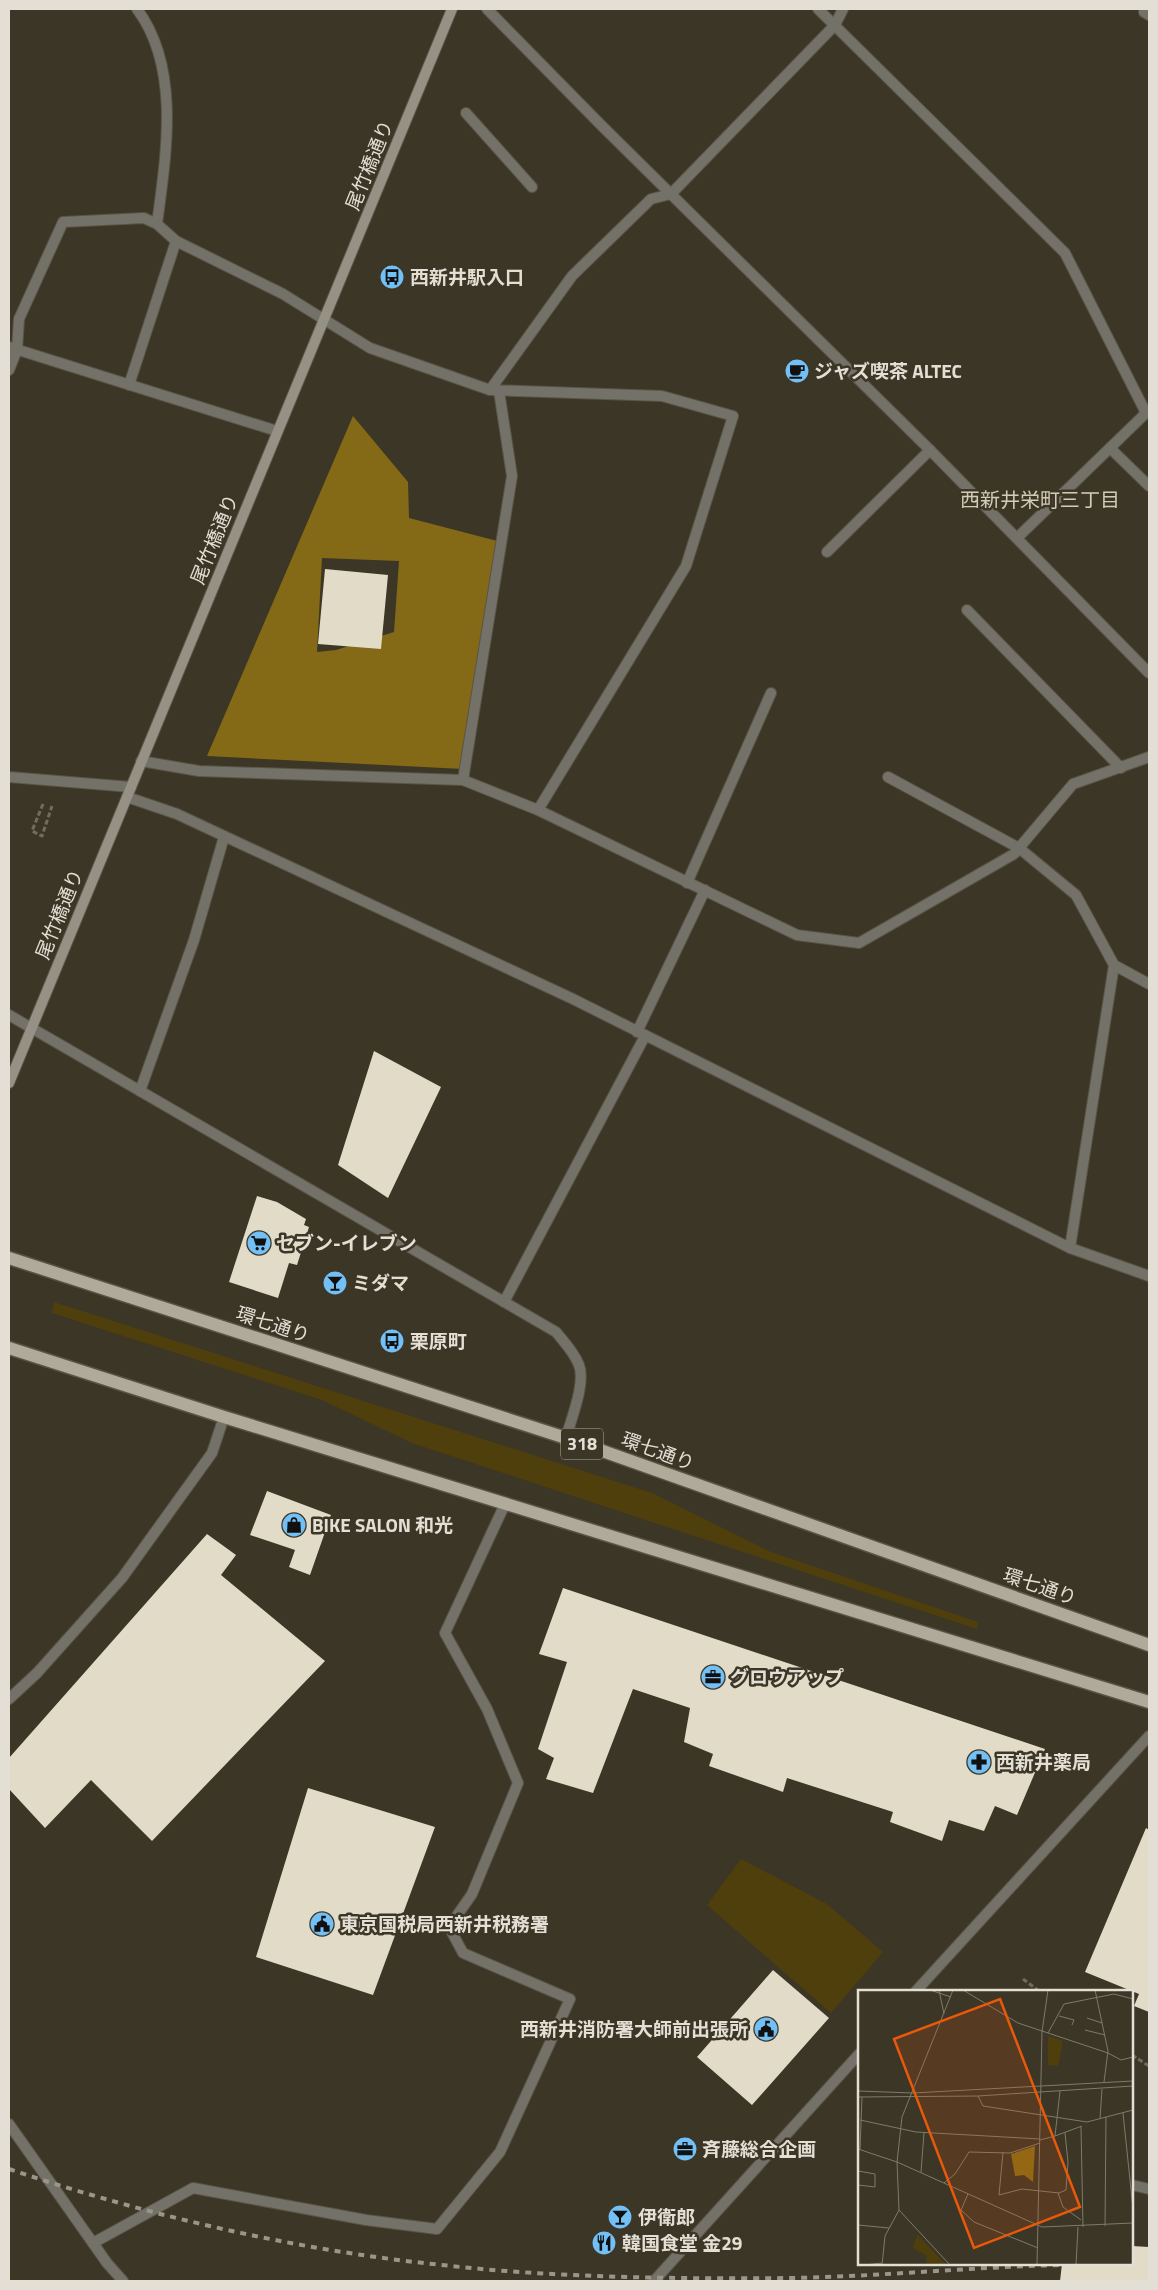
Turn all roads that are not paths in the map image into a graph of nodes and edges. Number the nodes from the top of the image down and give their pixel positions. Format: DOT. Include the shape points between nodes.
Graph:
graph roads {
  1 [pos="137,9"];
  2 [pos="452,9"];
  3 [pos="487,9"];
  4 [pos="818,9"];
  5 [pos="843,9"];
  6 [pos="835,25"];
  7 [pos="466,113"];
  8 [pos="532,187"];
  9 [pos="671,194"];
  10 [pos="157,224"];
  11 [pos="176,241"];
  12 [pos="324,321"];
  13 [pos="13,349"];
  14 [pos="9,370"];
  15 [pos="129,385"];
  16 [pos="494,391"];
  17 [pos="277,431"];
  18 [pos="1110,448"];
  19 [pos="930,450"];
  20 [pos="1149,486"];
  21 [pos="1018,538"];
  22 [pos="827,552"];
  23 [pos="967,610"];
  24 [pos="1149,673"];
  25 [pos="771,693"];
  26 [pos="1149,757"];
  27 [pos="142,761"];
  28 [pos="1121,768"];
  29 [pos="9,777"];
  30 [pos="888,777"];
  31 [pos="463,780"];
  32 [pos="129,792"];
  33 [pos="538,810"];
  34 [pos="224,837"];
  35 [pos="1019,848"];
  36 [pos="688,882"];
  37 [pos="705,890"];
  38 [pos="1114,964"];
  39 [pos="1149,984"];
  40 [pos="9,1015"];
  41 [pos="31,1028"];
  42 [pos="641,1034"];
  43 [pos="9,1083"];
  44 [pos="140,1091"];
  45 [pos="1070,1248"];
  46 [pos="9,1258"];
  47 [pos="1149,1276"];
  48 [pos="504,1302"];
  49 [pos="9,1348"];
  50 [pos="224,1417"];
  51 [pos="566,1438"];
  52 [pos="505,1504"];
  53 [pos="1149,1645"];
  54 [pos="9,1699"];
  55 [pos="1149,1702"];
  56 [pos="1149,1736"];
  57 [pos="917,1990"];
  58 [pos="858,2055"];
  59 [pos="9,2124"];
  60 [pos="1133,2184"];
  61 [pos="1149,2189"];
  62 [pos="93,2243"];
  63 [pos="122,2281"];
  64 [pos="654,2281"];
  1 -- 10 [label="street" via="145,19 164,69 168,146"];
  2 -- 12 [label="main road, 尾竹橋通り"];
  3 -- 9 [label="street"];
  4 -- 6 [label="street"];
  5 -- 6 [label="street"];
  6 -- 9 [label="street"];
  6 -- 18 [label="street" via="1065,253 1146,414"];
  7 -- 8 [label="street"];
  9 -- 16 [label="street" via="651,199 572,276"];
  9 -- 19 [label="street"];
  10 -- 11 [label="street"];
  10 -- 13 [label="street" via="144,218 63,222 19,319"];
  11 -- 12 [label="street" via="283,294"];
  11 -- 15 [label="street"];
  12 -- 16 [label="street" via="370,348"];
  12 -- 17 [label="main road, 尾竹橋通り"];
  13 -- 14 [label="street"];
  13 -- 15 [label="street"];
  15 -- 17 [label="street"];
  16 -- 31 [label="street" via="512,476"];
  16 -- 33 [label="street" via="662,396 733,416 686,566"];
  17 -- 27 [label="main road, 尾竹橋通り"];
  18 -- 20 [label="street"];
  18 -- 21 [label="street"];
  19 -- 21 [label="street"];
  19 -- 22 [label="street"];
  21 -- 24 [label="street"];
  23 -- 28 [label="street"];
  25 -- 36 [label="street"];
  26 -- 28 [label="street"];
  27 -- 31 [label="street" via="199,771"];
  27 -- 32 [label="main road, 尾竹橋通り"];
  28 -- 35 [label="street" via="1074,784"];
  29 -- 32 [label="street"];
  30 -- 35 [label="street"];
  31 -- 33 [label="street"];
  32 -- 34 [label="street"];
  32 -- 41 [label="main road, 尾竹橋通り"];
  33 -- 36 [label="street"];
  34 -- 42 [label="street" via="573,999"];
  34 -- 44 [label="street" via="194,940"];
  35 -- 37 [label="street" via="1014,854 859,943 797,935"];
  35 -- 38 [label="street" via="1076,894"];
  36 -- 37 [label="street"];
  37 -- 42 [label="street"];
  38 -- 39 [label="street"];
  38 -- 45 [label="street"];
  40 -- 41 [label="street"];
  41 -- 43 [label="main road, 尾竹橋通り"];
  41 -- 44 [label="street"];
  42 -- 45 [label="street"];
  42 -- 48 [label="street"];
  44 -- 48 [label="street"];
  45 -- 47 [label="street"];
  46 -- 51 [label="main road, 環七通り / 318"];
  48 -- 51 [label="street" via="556,1332 579,1365 581,1383"];
  49 -- 50 [label="main road"];
  50 -- 52 [label="main road"];
  50 -- 54 [label="street" via="212,1453 122,1578 37,1673"];
  51 -- 53 [label="main road, 環七通り / 318"];
  52 -- 55 [label="main road"];
  52 -- 62 [label="street" via="445,1633 486,1709 518,1783 472,1894 449,1927 463,1953 570,1999 500,2152 437,2229 366,2220 194,2188"];
  56 -- 57 [label="street"];
  58 -- 64 [label="street"];
  59 -- 62 [label="street"];
  60 -- 61 [label="street"];
  62 -- 63 [label="street"];
}
